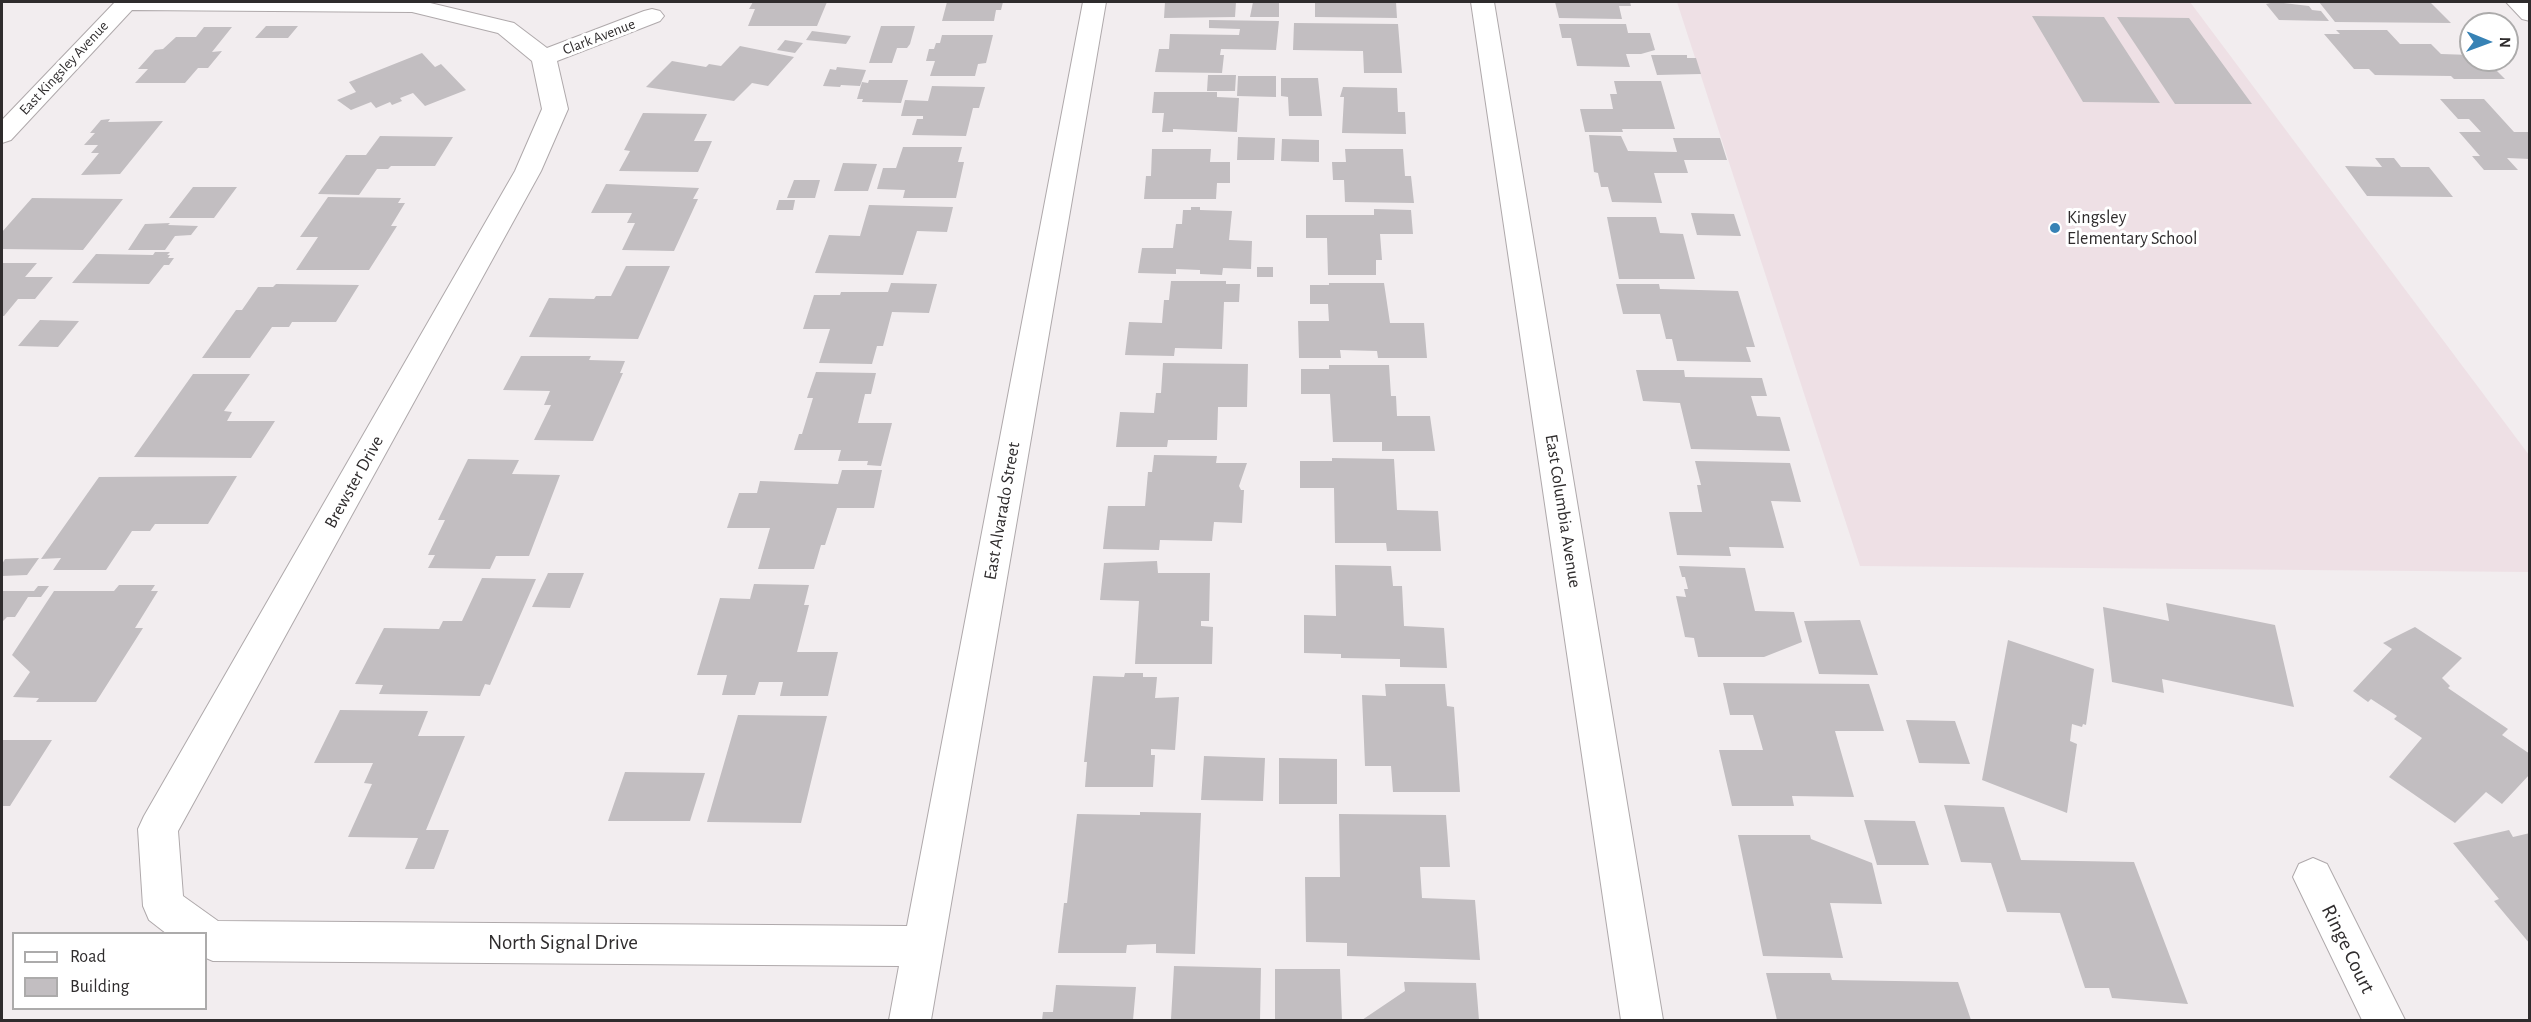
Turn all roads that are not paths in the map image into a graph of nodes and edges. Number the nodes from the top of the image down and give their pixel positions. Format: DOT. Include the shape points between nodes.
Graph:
graph roads {
  1 [pos="127,2"];
  2 [pos="1095,2"];
  3 [pos="1482,2"];
  4 [pos="2517,2"];
  5 [pos="2529,14"];
  6 [pos="652,16"];
  7 [pos="544,58"];
  8 [pos="2,107"];
  9 [pos="27,107"];
  10 [pos="2,135"];
  11 [pos="2313,877"];
  12 [pos="163,906"];
  13 [pos="201,932"];
  14 [pos="207,936"];
  15 [pos="923,946"];
  16 [pos="910,1020"];
  17 [pos="1642,1020"];
  18 [pos="2384,1020"];
  1 -- 7 [label="street, Clark Avenue" via="412,5 506,28"];
  1 -- 9 [label="street, East Kingsley Avenue"];
  2 -- 15 [label="street, East Alvarado Street"];
  3 -- 17 [label="street, East Columbia Avenue"];
  4 -- 5 [label="street"];
  6 -- 7 [label="street, Clark Avenue"];
  7 -- 12 [label="street, Brewster Drive" via="555,110 528,171 158,829"];
  8 -- 9 [label="street"];
  9 -- 10 [label="street, East Kingsley Avenue"];
  11 -- 18 [label="street, Ringe Court"];
  12 -- 13 [label="street, North Signal Drive"];
  14 -- 15 [label="street, North Signal Drive" via="213,941"];
  15 -- 16 [label="street, East Alvarado Street"];
}
